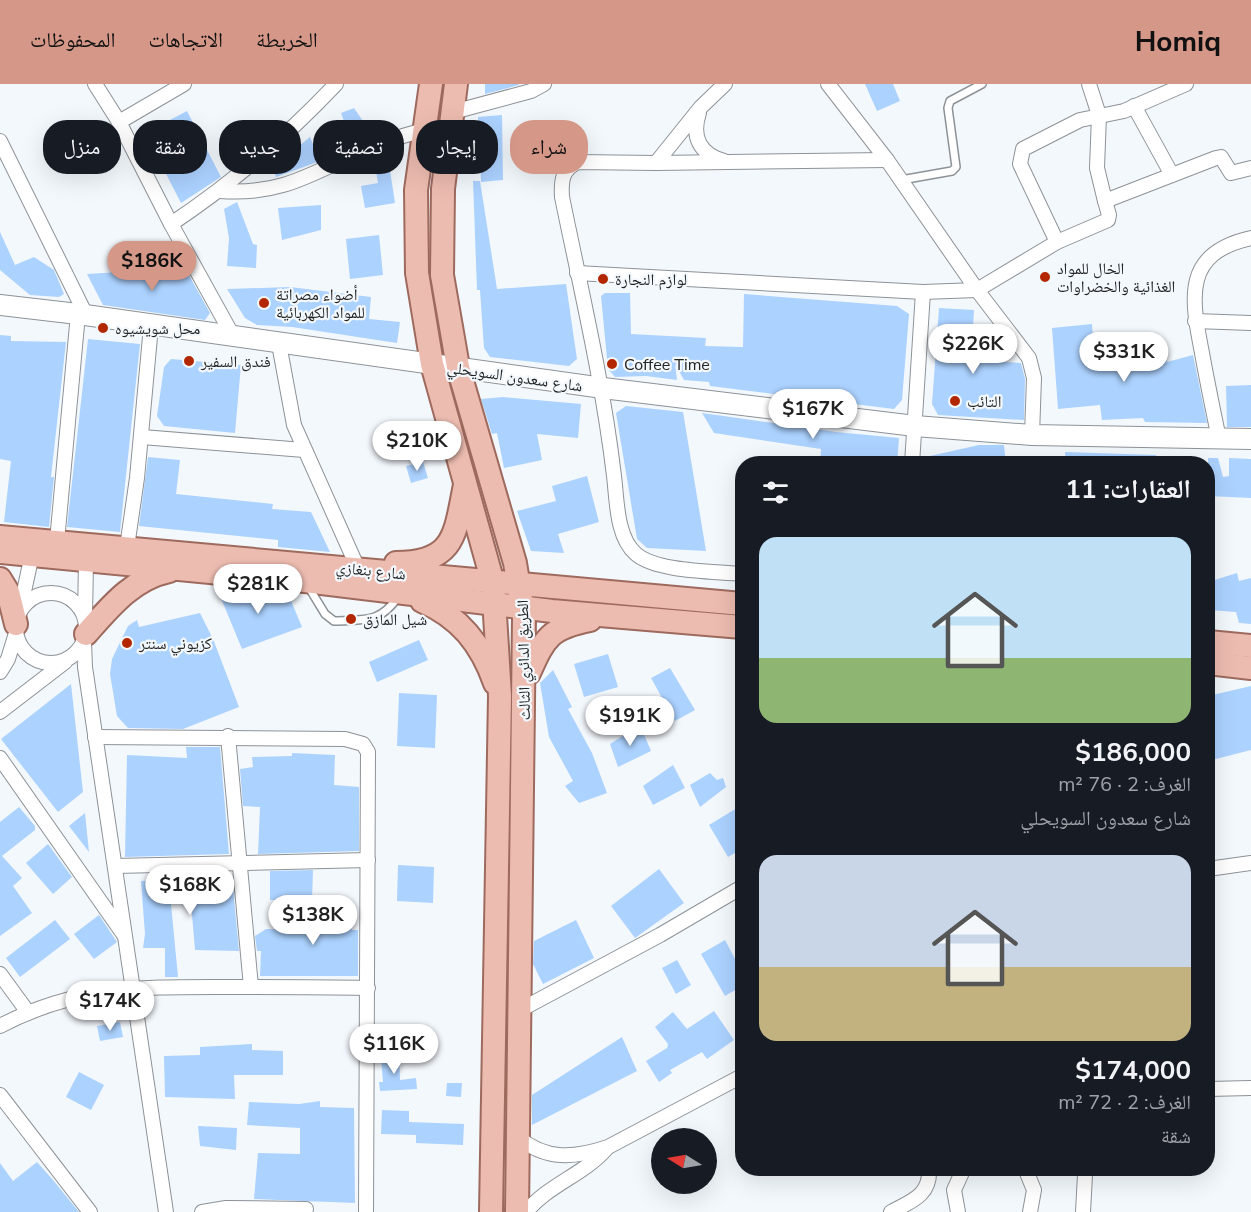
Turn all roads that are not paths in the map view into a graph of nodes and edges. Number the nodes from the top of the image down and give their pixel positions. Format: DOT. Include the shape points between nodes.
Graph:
graph roads {
  1 [pos="95,84"];
  2 [pos="184,84"];
  3 [pos="336,84"];
  4 [pos="431,84"];
  5 [pos="456,84"];
  6 [pos="544,84"];
  7 [pos="725,84"];
  8 [pos="828,84"];
  9 [pos="982,84"];
  10 [pos="1089,84"];
  11 [pos="1186,84"];
  12 [pos="701,106"];
  13 [pos="1134,106"];
  14 [pos="453,112"];
  15 [pos="1099,116"];
  16 [pos="118,120"];
  17 [pos="426,120"];
  18 [pos="121,121"];
  19 [pos="121,126"];
  20 [pos="416,133"];
  21 [pos="0,141"];
  22 [pos="887,160"];
  23 [pos="656,163"];
  24 [pos="732,164"];
  25 [pos="1251,168"];
  26 [pos="418,174"];
  27 [pos="1172,176"];
  28 [pos="901,180"];
  29 [pos="220,191"];
  30 [pos="1105,201"];
  31 [pos="171,224"];
  32 [pos="1251,238"];
  33 [pos="1056,242"];
  34 [pos="577,273"];
  35 [pos="977,290"];
  36 [pos="923,292"];
  37 [pos="0,305"];
  38 [pos="82,315"];
  39 [pos="1196,321"];
  40 [pos="1251,323"];
  41 [pos="152,326"];
  42 [pos="234,338"];
  43 [pos="279,344"];
  44 [pos="432,364"];
  45 [pos="458,367"];
  46 [pos="603,388"];
  47 [pos="915,426"];
  48 [pos="1032,435"];
  49 [pos="142,436"];
  50 [pos="1219,438"];
  51 [pos="1251,439"];
  52 [pos="304,450"];
  53 [pos="913,456"];
  54 [pos="466,484"];
  55 [pos="0,537"];
  56 [pos="57,541"];
  57 [pos="34,547"];
  58 [pos="127,547"];
  59 [pos="0,552"];
  60 [pos="83,554"];
  61 [pos="346,565"];
  62 [pos="181,568"];
  63 [pos="735,573"];
  64 [pos="0,579"];
  65 [pos="305,581"];
  66 [pos="402,593"];
  67 [pos="494,594"];
  68 [pos="522,597"];
  69 [pos="735,604"];
  70 [pos="614,614"];
  71 [pos="17,623"];
  72 [pos="735,626"];
  73 [pos="85,631"];
  74 [pos="1215,643"];
  75 [pos="1251,646"];
  76 [pos="66,660"];
  77 [pos="1215,664"];
  78 [pos="1251,668"];
  79 [pos="0,672"];
  80 [pos="524,685"];
  81 [pos="500,696"];
  82 [pos="0,712"];
  83 [pos="228,736"];
  84 [pos="95,737"];
  85 [pos="0,758"];
  86 [pos="368,860"];
  87 [pos="1251,863"];
  88 [pos="240,864"];
  89 [pos="115,866"];
  90 [pos="1215,868"];
  91 [pos="735,891"];
  92 [pos="127,939"];
  93 [pos="0,974"];
  94 [pos="132,987"];
  95 [pos="250,987"];
  96 [pos="368,988"];
  97 [pos="520,1010"];
  98 [pos="27,1011"];
  99 [pos="0,1026"];
  100 [pos="735,1080"];
  101 [pos="1251,1088"];
  102 [pos="1215,1089"];
  103 [pos="0,1095"];
  104 [pos="518,1137"];
  105 [pos="608,1147"];
  106 [pos="929,1176"];
  107 [pos="960,1176"];
  108 [pos="1029,1176"];
  109 [pos="1085,1176"];
  110 [pos="306,1209"];
  111 [pos="90,1212"];
  112 [pos="166,1212"];
  113 [pos="202,1212"];
  114 [pos="366,1212"];
  115 [pos="491,1212"];
  116 [pos="517,1212"];
  117 [pos="526,1212"];
  118 [pos="891,1212"];
  119 [pos="958,1212"];
  120 [pos="1030,1212"];
  121 [pos="1083,1212"];
  1 -- 16 [label="street"];
  2 -- 18 [label="street"];
  3 -- 29 [label="street" via="306,116"];
  4 -- 17 [label="main road, الطريق الدائري الثالث"];
  5 -- 14 [label="main road, الطريق الدائري الثالث"];
  6 -- 14 [label="street"];
  7 -- 12 [label="street"];
  8 -- 22 [label="street"];
  9 -- 28 [label="lane" via="950,100 956,167"];
  10 -- 15 [label="street"];
  11 -- 13 [label="street"];
  12 -- 23 [label="street"];
  12 -- 24 [label="street" via="694,126 698,144 713,158"];
  13 -- 15 [label="street"];
  13 -- 27 [label="street"];
  14 -- 45 [label="main road, الطريق الدائري الثالث" via="442,189 441,246 442,275"];
  15 -- 30 [label="street" via="1097,168"];
  15 -- 33 [label="street" via="1046,136 1020,154 1023,172"];
  19 -- 31 [label="street"];
  20 -- 29 [label="street" via="371,147 323,171 270,190"];
  21 -- 38 [label="street"];
  22 -- 24 [label="street"];
  22 -- 28 [label="street"];
  23 -- 24 [label="street"];
  23 -- 34 [label="street" via="570,165 564,174 562,197"];
  25 -- 27 [label="street" via="1231,173 1220,157"];
  26 -- 44 [label="main road, الطريق الدائري الثالث" via="416,255"];
  27 -- 30 [label="street"];
  28 -- 35 [label="street"];
  29 -- 31 [label="street"];
  30 -- 33 [label="street" via="1108,220"];
  31 -- 42 [label="street"];
  32 -- 39 [label="street" via="1221,248 1200,268 1192,297"];
  33 -- 35 [label="street"];
  34 -- 36 [label="street"];
  34 -- 46 [label="street"];
  35 -- 36 [label="street"];
  35 -- 48 [label="street" via="1032,365"];
  36 -- 47 [label="street"];
  37 -- 38 [label="main road, شارع سعدون السويحلي"];
  38 -- 41 [label="main road, شارع سعدون السويحلي"];
  38 -- 56 [label="street"];
  39 -- 40 [label="street"];
  39 -- 50 [label="street"];
  41 -- 42 [label="main road, شارع سعدون السويحلي"];
  41 -- 49 [label="street"];
  42 -- 43 [label="main road, شارع سعدون السويحلي"];
  43 -- 44 [label="main road, شارع سعدون السويحلي"];
  43 -- 52 [label="street" via="286,394"];
  44 -- 45 [label="main road, شارع سعدون السويحلي"];
  44 -- 54 [label="main road, الطريق الدائري الثالث"];
  45 -- 46 [label="main road, شارع سعدون السويحلي"];
  45 -- 68 [label="main road, الطريق الدائري الثالث"];
  46 -- 47 [label="main road, شارع سعدون السويحلي"];
  46 -- 63 [label="street" via="618,514 634,552 656,564"];
  47 -- 48 [label="main road, شارع سعدون السويحلي"];
  47 -- 53 [label="street"];
  48 -- 50 [label="main road, شارع سعدون السويحلي"];
  49 -- 52 [label="street"];
  49 -- 58 [label="street"];
  50 -- 51 [label="main road, شارع سعدون السويحلي"];
  52 -- 61 [label="street"];
  54 -- 61 [label="main road" via="454,537 443,550 425,560 406,563"];
  54 -- 67 [label="main road, الطريق الدائري الثالث"];
  55 -- 57 [label="main road, شارع بنغازي"];
  56 -- 57 [label="main road, شارع بنغازي"];
  56 -- 60 [label="main road, شارع بنغازي"];
  57 -- 59 [label="main road, شارع بنغازي"];
  57 -- 60 [label="main road, شارع بنغازي"];
  57 -- 71 [label="street"];
  58 -- 60 [label="main road, شارع بنغازي"];
  58 -- 61 [label="main road, شارع بنغازي"];
  60 -- 62 [label="main road, شارع بنغازي"];
  60 -- 73 [label="street"];
  61 -- 67 [label="main road, شارع بنغازي"];
  62 -- 65 [label="main road, شارع بنغازي"];
  62 -- 73 [label="main road" via="147,577"];
  64 -- 71 [label="main road"];
  65 -- 66 [label="main road, شارع بنغازي"];
  65 -- 66 [label="lane" via="325,614 334,621 377,618"];
  66 -- 67 [label="main road, شارع بنغازي"];
  66 -- 81 [label="main road" via="433,606 463,626 484,656"];
  67 -- 68 [label="main road, شارع بنغازي"];
  67 -- 81 [label="main road, الطريق الدائري الثالث"];
  68 -- 69 [label="main road, شارع بنغازي"];
  68 -- 70 [label="main road, شارع بنغازي"];
  68 -- 80 [label="main road, الطريق الدائري الثالث"];
  70 -- 72 [label="main road, شارع بنغازي"];
  70 -- 80 [label="main road" via="558,629 539,648"];
  71 -- 73 [label="street" via="32,598 50,592 68,597 82,609"];
  71 -- 76 [label="street" via="19,644 34,660"];
  71 -- 79 [label="street" via="8,659"];
  73 -- 76 [label="street" via="79,651"];
  73 -- 84 [label="street"];
  74 -- 75 [label="main road"];
  76 -- 82 [label="street"];
  77 -- 78 [label="main road"];
  80 -- 97 [label="main road, الطريق الدائري الثالث"];
  81 -- 115 [label="main road, الطريق الدائري الثالث"];
  83 -- 84 [label="street"];
  83 -- 86 [label="street" via="345,739 363,744 370,762"];
  83 -- 88 [label="street"];
  84 -- 89 [label="street"];
  85 -- 92 [label="street"];
  86 -- 88 [label="street"];
  86 -- 96 [label="street"];
  87 -- 90 [label="street"];
  88 -- 89 [label="street"];
  88 -- 95 [label="street"];
  89 -- 92 [label="street"];
  91 -- 97 [label="street"];
  92 -- 94 [label="street"];
  93 -- 98 [label="street"];
  94 -- 95 [label="street"];
  94 -- 98 [label="street" via="78,996"];
  94 -- 112 [label="street"];
  95 -- 96 [label="street"];
  96 -- 114 [label="street"];
  97 -- 104 [label="main road, الطريق الدائري الثالث"];
  98 -- 99 [label="street"];
  100 -- 105 [label="street"];
  101 -- 102 [label="street"];
  103 -- 111 [label="street"];
  104 -- 105 [label="street" via="540,1152 556,1156 588,1154"];
  104 -- 116 [label="main road, الطريق الدائري الثالث"];
  105 -- 117 [label="street" via="583,1170 546,1192"];
  106 -- 118 [label="street" via="923,1194"];
  107 -- 119 [label="street" via="954,1190"];
  108 -- 120 [label="street" via="1034,1190"];
  109 -- 121 [label="street"];
  110 -- 113 [label="street" via="226,1208"];
}
